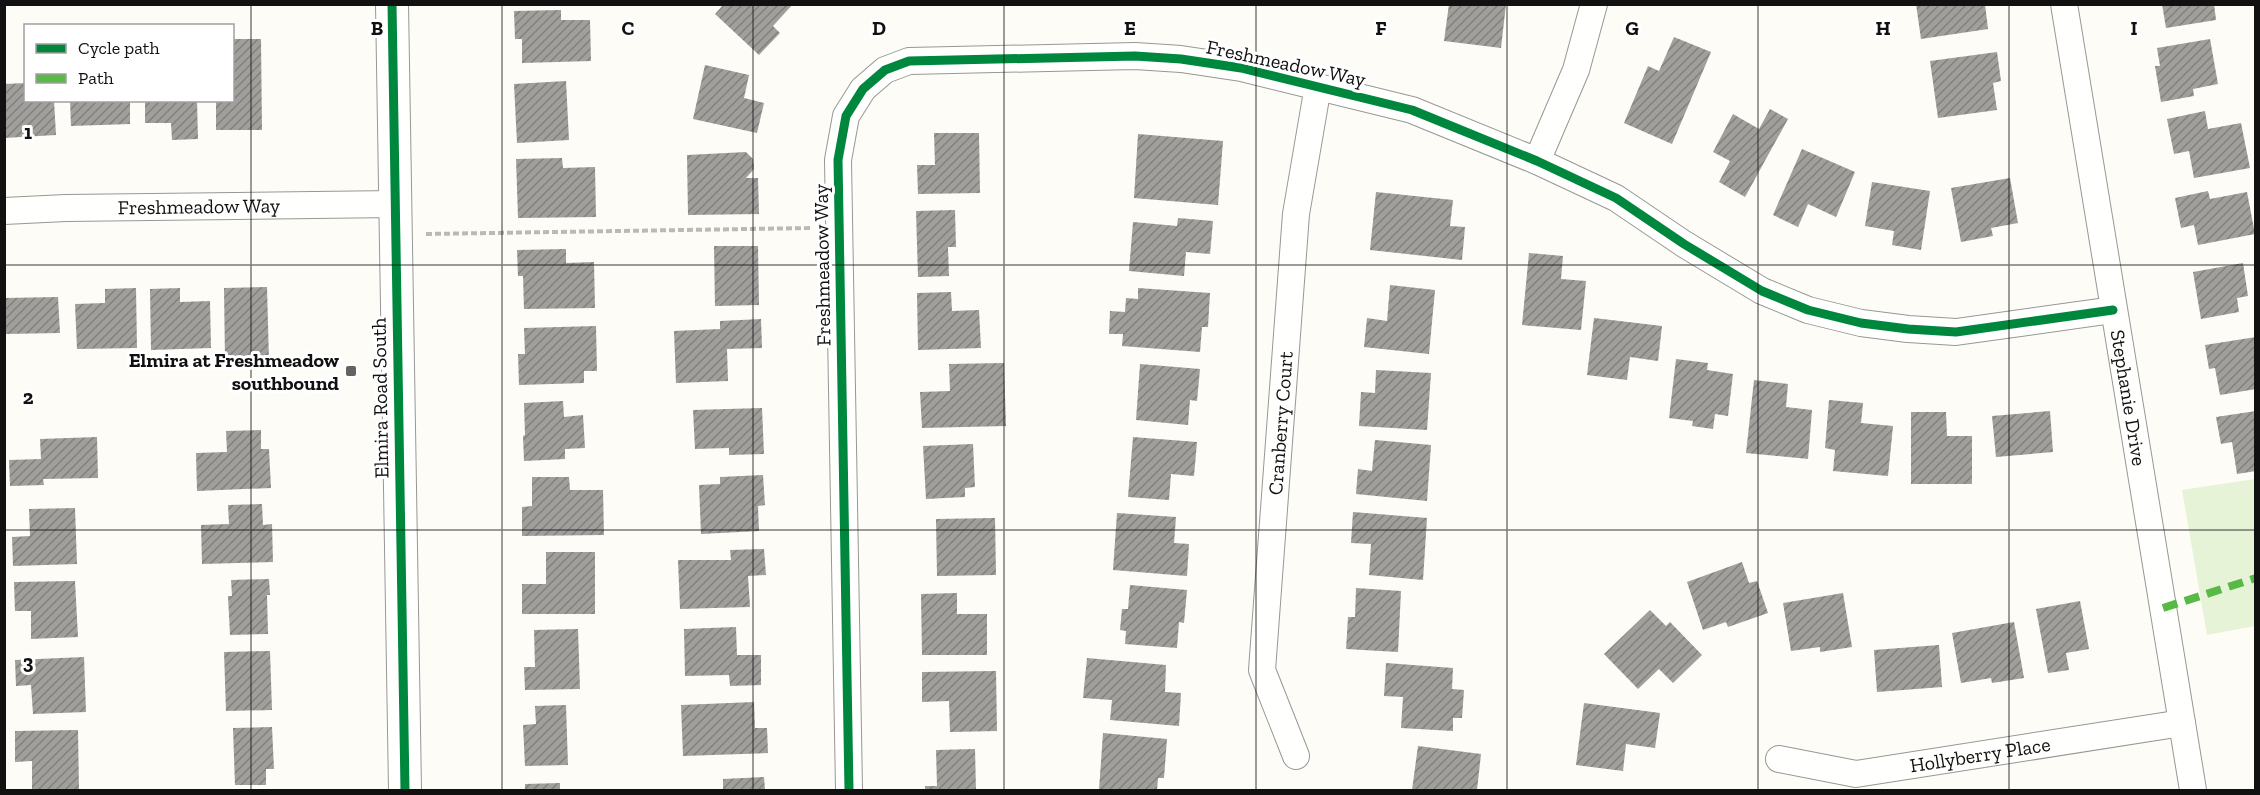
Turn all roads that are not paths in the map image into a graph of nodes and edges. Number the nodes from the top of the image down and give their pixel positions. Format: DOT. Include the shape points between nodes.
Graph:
graph roads {
  1 [pos="392,4"];
  2 [pos="1594,4"];
  3 [pos="2064,4"];
  4 [pos="1318,86"];
  5 [pos="1537,161"];
  6 [pos="4,211"];
  7 [pos="395,219"];
  8 [pos="2113,310"];
  9 [pos="2182,723"];
  10 [pos="1296,756"];
  11 [pos="1779,759"];
  12 [pos="405,790"];
  13 [pos="849,790"];
  14 [pos="2193,790"];
  1 -- 7 [label="street, Elmira Road South"];
  2 -- 5 [label="street" via="1576,70"];
  3 -- 8 [label="street, Stephanie Drive"];
  4 -- 5 [label="street, Freshmeadow Way" via="1412,110"];
  4 -- 10 [label="street, Cranberry Court" via="1296,214 1262,670"];
  4 -- 13 [label="street, Freshmeadow Way" via="1241,68 1135,56 909,61 885,70 863,89 846,116 838,160"];
  5 -- 8 [label="street, Freshmeadow Way" via="1616,198 1762,291 1808,310 1861,323 1956,332"];
  6 -- 7 [label="street, Freshmeadow Way" via="66,208"];
  7 -- 12 [label="street, Elmira Road South"];
  8 -- 9 [label="street, Stephanie Drive"];
  9 -- 11 [label="street, Hollyberry Place" via="1856,774"];
  9 -- 14 [label="street, Stephanie Drive"];
}
